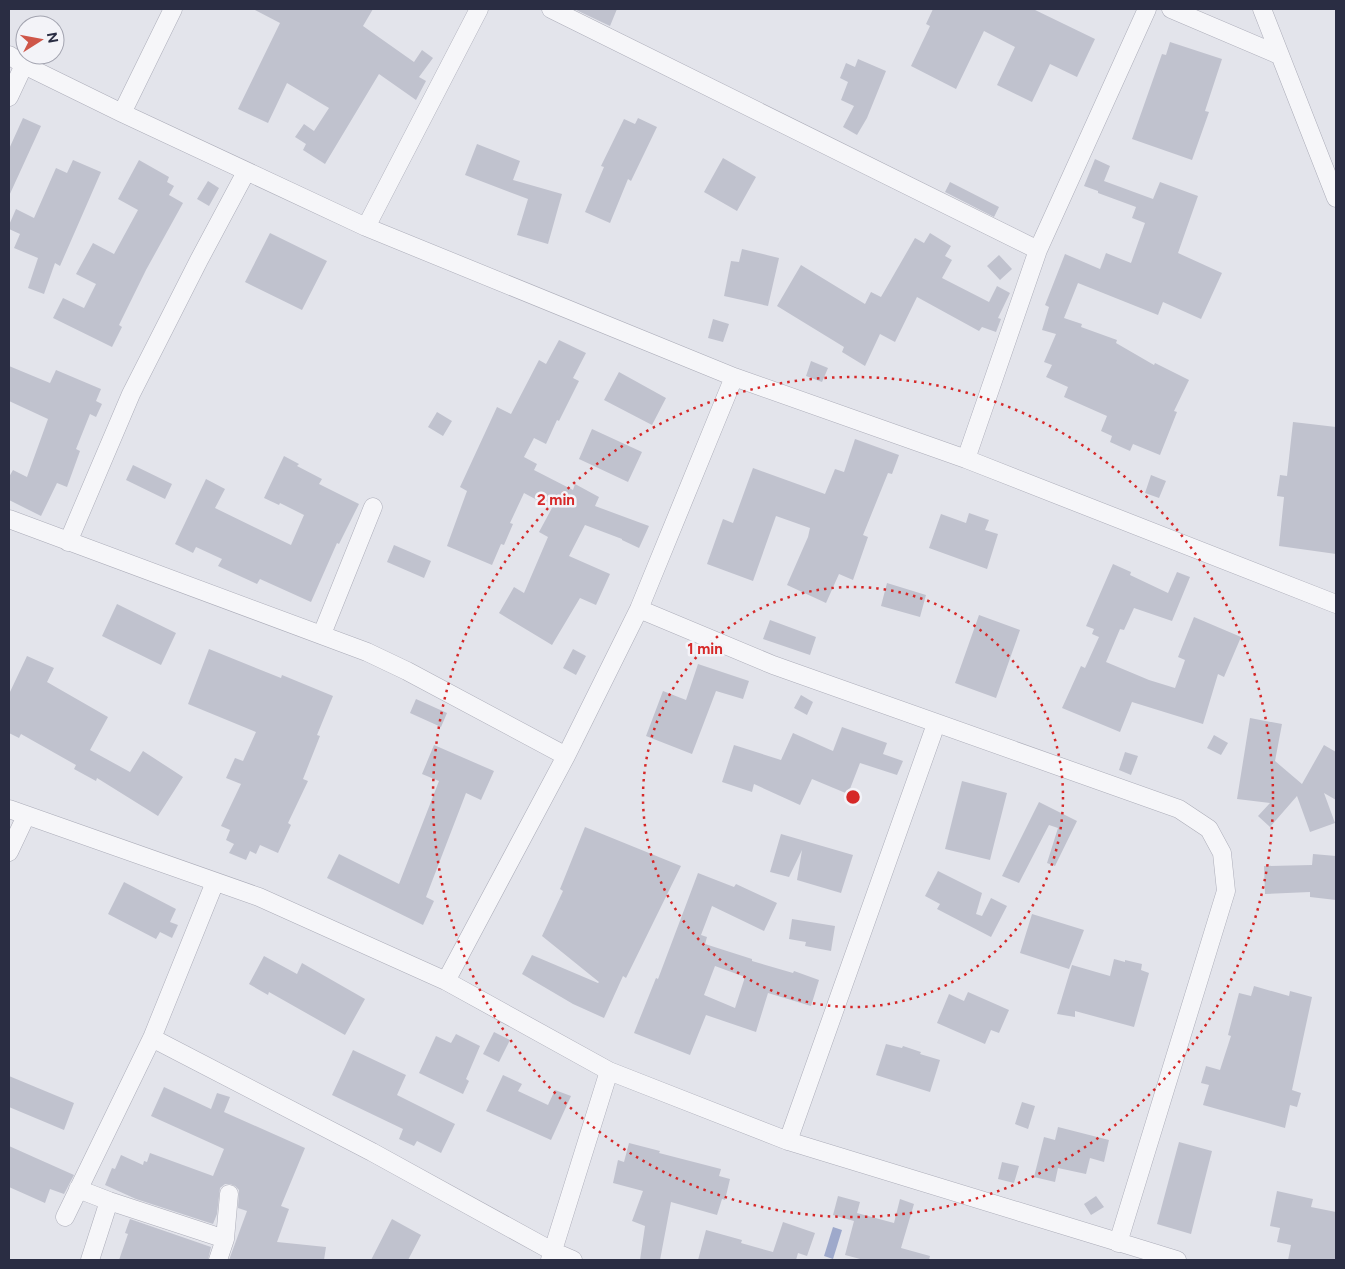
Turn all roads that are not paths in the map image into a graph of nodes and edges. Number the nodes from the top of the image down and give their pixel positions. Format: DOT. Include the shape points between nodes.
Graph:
graph roads {
  1 [pos="173,9"];
  2 [pos="479,9"];
  3 [pos="550,9"];
  4 [pos="1148,9"];
  5 [pos="1171,9"];
  6 [pos="1262,9"];
  7 [pos="1279,55"];
  8 [pos="24,65"];
  9 [pos="26,65"];
  10 [pos="9,97"];
  11 [pos="122,113"];
  12 [pos="246,172"];
  13 [pos="1336,198"];
  14 [pos="366,227"];
  15 [pos="1038,250"];
  16 [pos="734,377"];
  17 [pos="966,459"];
  18 [pos="373,507"];
  19 [pos="9,519"];
  20 [pos="68,542"];
  21 [pos="1336,604"];
  22 [pos="639,609"];
  23 [pos="322,634"];
  24 [pos="936,724"];
  25 [pos="566,756"];
  26 [pos="9,809"];
  27 [pos="26,816"];
  28 [pos="9,852"];
  29 [pos="215,882"];
  30 [pos="446,982"];
  31 [pos="152,1038"];
  32 [pos="609,1071"];
  33 [pos="788,1141"];
  34 [pos="78,1189"];
  35 [pos="229,1194"];
  36 [pos="109,1202"];
  37 [pos="65,1217"];
  38 [pos="226,1239"];
  39 [pos="1118,1243"];
  40 [pos="551,1256"];
  41 [pos="90,1260"];
  42 [pos="218,1260"];
  43 [pos="573,1260"];
  44 [pos="1177,1260"];
  1 -- 11 [label="street"];
  2 -- 14 [label="street"];
  3 -- 15 [label="street"];
  4 -- 15 [label="street"];
  5 -- 7 [label="street"];
  6 -- 7 [label="street"];
  7 -- 13 [label="street"];
  8 -- 10 [label="street"];
  9 -- 11 [label="street"];
  11 -- 12 [label="street"];
  12 -- 14 [label="street"];
  12 -- 20 [label="street" via="131,394"];
  14 -- 16 [label="street"];
  15 -- 17 [label="street"];
  16 -- 17 [label="street"];
  16 -- 22 [label="street"];
  17 -- 21 [label="street"];
  18 -- 23 [label="street"];
  19 -- 20 [label="street"];
  20 -- 23 [label="street"];
  22 -- 24 [label="street" via="773,665"];
  22 -- 25 [label="street"];
  23 -- 25 [label="street" via="407,671"];
  24 -- 33 [label="street"];
  24 -- 39 [label="street" via="1179,809 1209,829 1222,853 1226,891"];
  25 -- 30 [label="street"];
  26 -- 27 [label="street"];
  27 -- 28 [label="street"];
  27 -- 29 [label="street"];
  29 -- 30 [label="street" via="259,897"];
  29 -- 31 [label="street"];
  30 -- 32 [label="street"];
  31 -- 34 [label="street"];
  31 -- 40 [label="street" via="372,1152"];
  32 -- 33 [label="street"];
  32 -- 40 [label="street"];
  33 -- 39 [label="street"];
  34 -- 36 [label="street"];
  34 -- 37 [label="street"];
  35 -- 38 [label="street"];
  36 -- 38 [label="street"];
  36 -- 41 [label="street"];
  38 -- 42 [label="street"];
  39 -- 44 [label="street"];
  40 -- 43 [label="street"];
}
